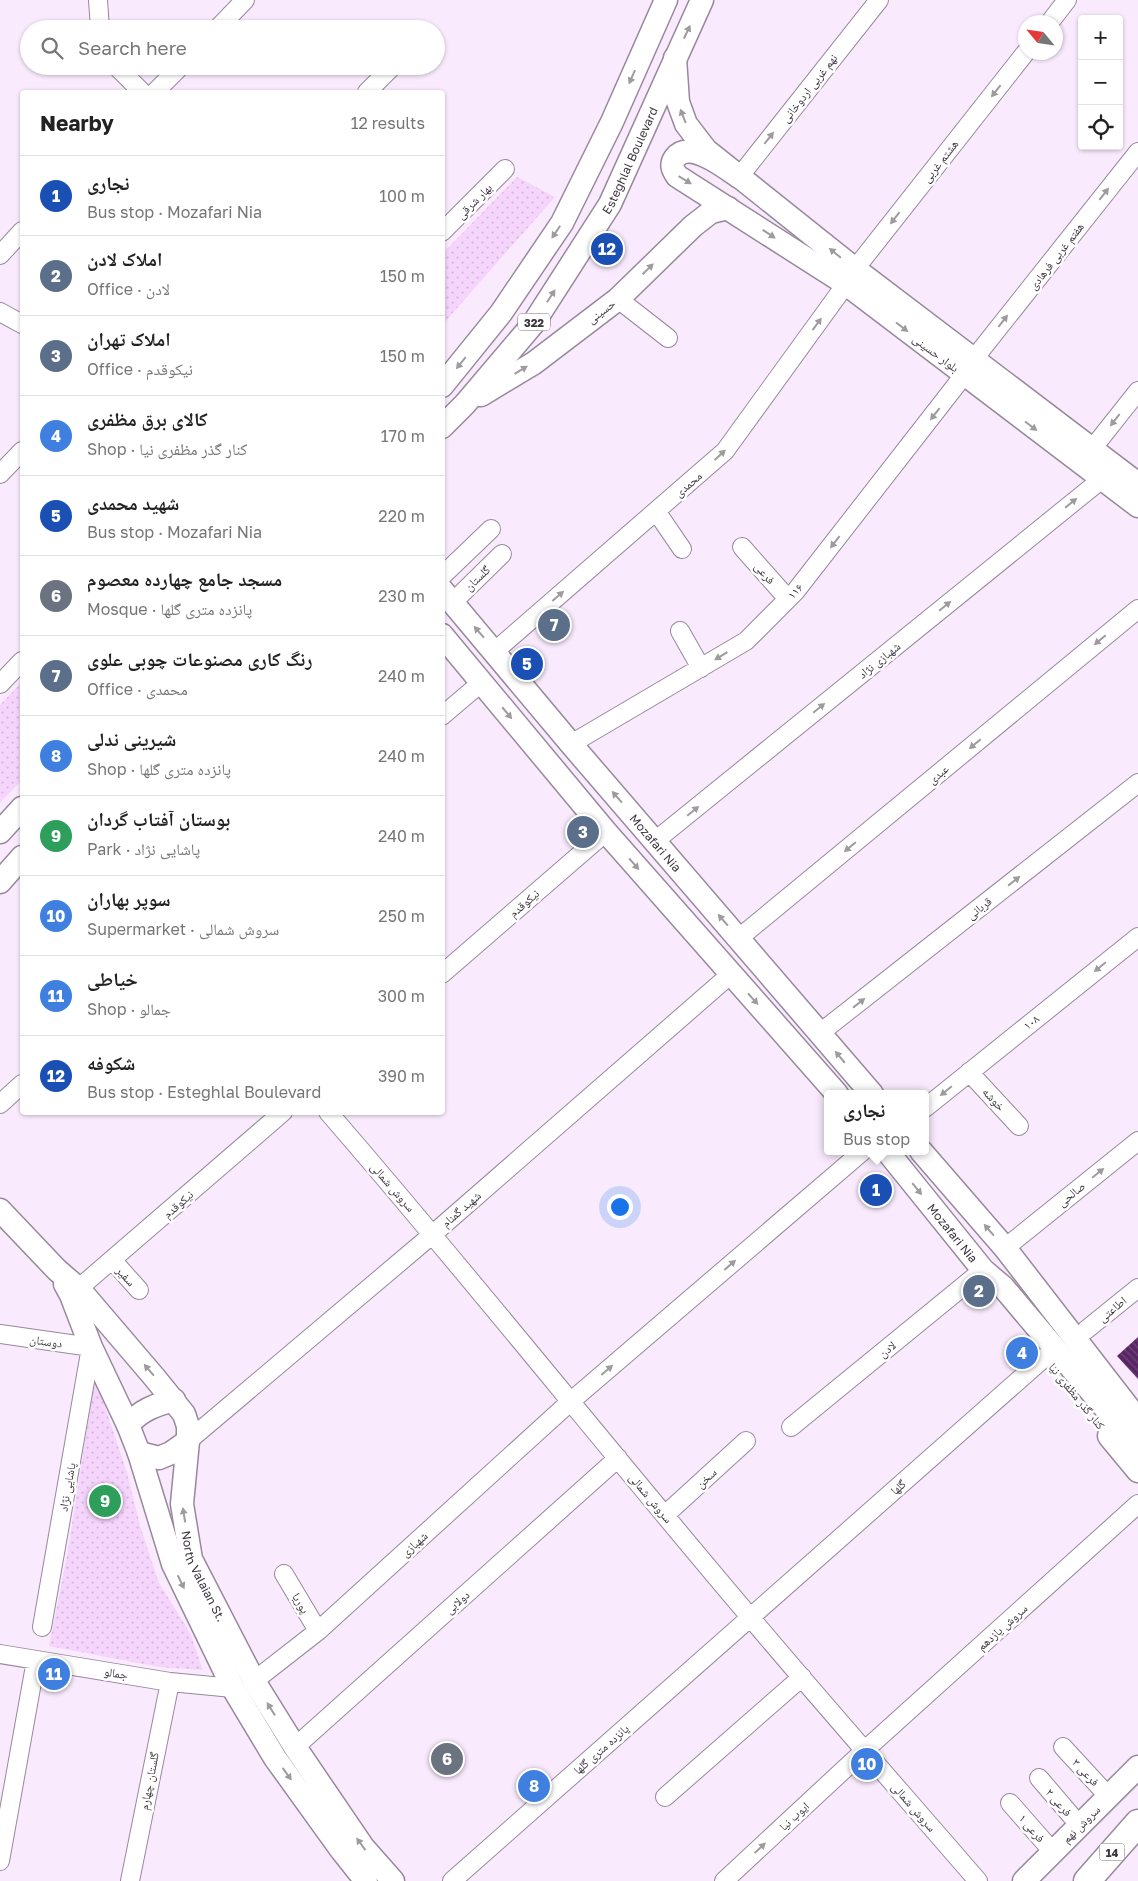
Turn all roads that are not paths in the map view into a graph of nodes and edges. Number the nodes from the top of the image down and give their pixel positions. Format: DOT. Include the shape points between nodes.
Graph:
graph roads {
  1 [pos="98,0"];
  2 [pos="245,0"];
  3 [pos="666,0"];
  4 [pos="702,0"];
  5 [pos="879,0"];
  6 [pos="1068,0"];
  7 [pos="1056,15"];
  8 [pos="99,20"];
  9 [pos="226,20"];
  10 [pos="675,58"];
  11 [pos="1020,60"];
  12 [pos="125,75"];
  13 [pos="172,75"];
  14 [pos="383,75"];
  15 [pos="140,90"];
  16 [pos="157,90"];
  17 [pos="369,90"];
  18 [pos="1138,152"];
  19 [pos="505,169"];
  20 [pos="739,177"];
  21 [pos="580,189"];
  22 [pos="610,204"];
  23 [pos="728,208"];
  24 [pos="445,229"];
  25 [pos="20,233"];
  26 [pos="0,255"];
  27 [pos="850,277"];
  28 [pos="618,299"];
  29 [pos="0,312"];
  30 [pos="20,323"];
  31 [pos="668,338"];
  32 [pos="969,367"];
  33 [pos="445,382"];
  34 [pos="1138,391"];
  35 [pos="465,404"];
  36 [pos="445,424"];
  37 [pos="1092,449"];
  38 [pos="20,453"];
  39 [pos="0,474"];
  40 [pos="1102,478"];
  41 [pos="1138,484"];
  42 [pos="1138,506"];
  43 [pos="656,511"];
  44 [pos="491,529"];
  45 [pos="742,547"];
  46 [pos="682,549"];
  47 [pos="502,554"];
  48 [pos="445,573"];
  49 [pos="448,596"];
  50 [pos="788,599"];
  51 [pos="1138,609"];
  52 [pos="680,631"];
  53 [pos="445,639"];
  54 [pos="495,651"];
  55 [pos="20,662"];
  56 [pos="701,668"];
  57 [pos="3,675"];
  58 [pos="482,682"];
  59 [pos="445,713"];
  60 [pos="571,744"];
  61 [pos="1138,783"];
  62 [pos="20,810"];
  63 [pos="0,832"];
  64 [pos="606,832"];
  65 [pos="656,841"];
  66 [pos="20,860"];
  67 [pos="0,882"];
  68 [pos="1138,937"];
  69 [pos="739,938"];
  70 [pos="445,971"];
  71 [pos="731,974"];
  72 [pos="820,1033"];
  73 [pos="969,1072"];
  74 [pos="20,1086"];
  75 [pos="833,1090"];
  76 [pos="869,1090"];
  77 [pos="0,1104"];
  78 [pos="929,1105"];
  79 [pos="281,1115"];
  80 [pos="331,1115"];
  81 [pos="1019,1126"];
  82 [pos="1138,1141"];
  83 [pos="858,1155"];
  84 [pos="890,1155"];
  85 [pos="924,1155"];
  86 [pos="0,1210"];
  87 [pos="433,1234"];
  88 [pos="1005,1248"];
  89 [pos="112,1261"];
  90 [pos="983,1270"];
  91 [pos="1138,1288"];
  92 [pos="139,1290"];
  93 [pos="75,1292"];
  94 [pos="1086,1330"];
  95 [pos="0,1334"];
  96 [pos="92,1347"];
  97 [pos="1045,1357"];
  98 [pos="1138,1394"];
  99 [pos="174,1400"];
  100 [pos="570,1402"];
  101 [pos="1138,1420"];
  102 [pos="128,1425"];
  103 [pos="792,1427"];
  104 [pos="188,1440"];
  105 [pos="746,1441"];
  106 [pos="1138,1447"];
  107 [pos="139,1453"];
  108 [pos="618,1458"];
  109 [pos="1138,1471"];
  110 [pos="1138,1504"];
  111 [pos="665,1515"];
  112 [pos="284,1574"];
  113 [pos="750,1618"];
  114 [pos="42,1626"];
  115 [pos="318,1631"];
  116 [pos="0,1654"];
  117 [pos="36,1660"];
  118 [pos="802,1677"];
  119 [pos="254,1681"];
  120 [pos="170,1682"];
  121 [pos="233,1688"];
  122 [pos="295,1746"];
  123 [pos="1063,1747"];
  124 [pos="865,1750"];
  125 [pos="1138,1767"];
  126 [pos="1038,1778"];
  127 [pos="665,1797"];
  128 [pos="1109,1797"];
  129 [pos="1010,1803"];
  130 [pos="1138,1823"];
  131 [pos="1080,1826"];
  132 [pos="1053,1852"];
  133 [pos="0,1861"];
  134 [pos="130,1881"];
  135 [pos="366,1881"];
  136 [pos="393,1881"];
  137 [pos="452,1881"];
  138 [pos="724,1881"];
  139 [pos="978,1881"];
  140 [pos="1024,1881"];
  141 [pos="1087,1881"];
  1 -- 8 [label="street"];
  2 -- 9 [label="street"];
  3 -- 21 [label="main road, 322, one-way"];
  10 -- 4 [label="main road, Esteghlal Boulevard / 322, one-way"];
  20 -- 5 [label="street, نهم غربی اردوخانی, one-way"];
  6 -- 7 [label="street"];
  20 -- 10 [label="main road, one-way" via="706,150 686,124 678,102"];
  10 -- 22 [label="main road, Esteghlal Boulevard / 322"];
  11 -- 27 [label="street, هشتم غربی, one-way"];
  12 -- 15 [label="street"];
  13 -- 16 [label="street"];
  14 -- 17 [label="street"];
  32 -- 18 [label="street, هفتم غربی فرهادی, one-way"];
  19 -- 24 [label="street, بهار شرقی"];
  20 -- 23 [label="main road, بلوار حسینی, one-way" via="696,152 679,154 674,159 673,171 678,176"];
  27 -- 20 [label="main road, بلوار حسینی, one-way"];
  21 -- 22 [label="main road"];
  21 -- 33 [label="main road, 322, one-way" via="562,223 501,313"];
  35 -- 22 [label="main road, Esteghlal Boulevard / 322, one-way" via="533,324"];
  23 -- 27 [label="main road, بلوار حسینی, one-way"];
  28 -- 23 [label="main road, حسینی, one-way" via="693,226 711,212"];
  25 -- 26 [label="street"];
  27 -- 32 [label="main road, بلوار حسینی"];
  43 -- 27 [label="street, محمدی, one-way" via="725,451"];
  28 -- 31 [label="street"];
  35 -- 28 [label="main road, حسینی, one-way" via="534,363"];
  29 -- 30 [label="street"];
  32 -- 37 [label="main road, بلوار حسینی"];
  32 -- 40 [label="main road, بلوار حسینی, one-way"];
  32 -- 50 [label="street, ۱۱۶, one-way"];
  34 -- 37 [label="street, one-way"];
  35 -- 36 [label="main road, Esteghlal Boulevard / 322"];
  37 -- 41 [label="main road, بلوار حسینی"];
  38 -- 39 [label="street"];
  40 -- 42 [label="main road, بلوار حسینی"];
  65 -- 40 [label="street, شهبازی نژاد, one-way"];
  43 -- 46 [label="street"];
  54 -- 43 [label="street, محمدی, one-way"];
  44 -- 48 [label="street"];
  45 -- 50 [label="street, فرعی"];
  47 -- 49 [label="street, گلستان"];
  54 -- 49 [label="main road, Mozafari Nia, one-way"];
  50 -- 56 [label="street, ۱۱۶, one-way" via="746,641"];
  51 -- 69 [label="street, عبدی, one-way"];
  52 -- 56 [label="street"];
  53 -- 58 [label="main road"];
  54 -- 60 [label="main road, Mozafari Nia"];
  55 -- 57 [label="street"];
  56 -- 60 [label="street, ۱۱۶"];
  58 -- 59 [label="street"];
  58 -- 64 [label="main road, one-way"];
  65 -- 60 [label="main road, Mozafari Nia, one-way"];
  72 -- 61 [label="street, قربانی, one-way"];
  62 -- 63 [label="main road"];
  64 -- 70 [label="street, نیکوقدم"];
  64 -- 71 [label="main road, one-way"];
  69 -- 65 [label="main road, Mozafari Nia, one-way"];
  66 -- 67 [label="main road"];
  68 -- 73 [label="street, ۱۰۸, one-way"];
  69 -- 72 [label="main road, Mozafari Nia"];
  71 -- 75 [label="main road, one-way"];
  71 -- 87 [label="street, شهید گمنام"];
  76 -- 72 [label="main road, Mozafari Nia, one-way"];
  73 -- 78 [label="street, ۱۰۸, one-way"];
  73 -- 81 [label="street, خوشه"];
  74 -- 77 [label="street"];
  79 -- 89 [label="street, نیکوقدم"];
  80 -- 87 [label="street, سروش شمالی"];
  88 -- 82 [label="street, صالحی, one-way"];
  100 -- 83 [label="street, one-way"];
  84 -- 90 [label="main road, Mozafari Nia, one-way"];
  88 -- 85 [label="main road, one-way"];
  86 -- 93 [label="main road, North Valaian St."];
  87 -- 100 [label="street, سروش شمالی"];
  87 -- 104 [label="street, شهید گمنام"];
  88 -- 94 [label="main road"];
  88 -- 101 [label="main road"];
  89 -- 92 [label="street, سفیر"];
  89 -- 93 [label="street, نیکوقدم"];
  90 -- 97 [label="main road, کنار گذر مظفری نیا"];
  90 -- 103 [label="street, لادن"];
  90 -- 106 [label="main road, Mozafari Nia" via="1002,1287"];
  91 -- 94 [label="street, اطاعتی"];
  93 -- 96 [label="main road, North Valaian St."];
  99 -- 93 [label="main road, North Valaian St., one-way"];
  94 -- 98 [label="main road"];
  95 -- 96 [label="street, دوستان"];
  96 -- 102 [label="main road, North Valaian St."];
  96 -- 114 [label="street, پاشایی نژاد"];
  97 -- 109 [label="main road, کنار گذر مظفری نیا"];
  97 -- 113 [label="street, گلها"];
  99 -- 102 [label="main road" via="138,1414"];
  99 -- 104 [label="main road, North Valaian St." via="184,1414"];
  100 -- 108 [label="street, سروش شمالی"];
  100 -- 115 [label="street, شهبازی"];
  102 -- 107 [label="main road, North Valaian St."];
  104 -- 107 [label="main road" via="159,1458"];
  119 -- 104 [label="main road, North Valaian St., one-way" via="191,1559 182,1504"];
  105 -- 111 [label="street, سخن"];
  107 -- 121 [label="main road, North Valaian St., one-way" via="172,1564"];
  108 -- 111 [label="street, سروش شمالی"];
  108 -- 122 [label="street, دولابی"];
  110 -- 124 [label="street, سروش یازدهم"];
  111 -- 113 [label="street, سروش شمالی"];
  112 -- 115 [label="street, پوریا"];
  113 -- 118 [label="street, سروش شمالی"];
  113 -- 137 [label="street, پانزده متری گلها"];
  115 -- 119 [label="street, شهبازی"];
  116 -- 117 [label="street, جمالو"];
  117 -- 120 [label="street, جمالو"];
  117 -- 133 [label="street"];
  118 -- 124 [label="street, سروش شمالی"];
  118 -- 127 [label="street"];
  119 -- 121 [label="main road"];
  122 -- 119 [label="main road, North Valaian St., one-way"];
  120 -- 121 [label="street, جمالو"];
  120 -- 134 [label="street, گلستان چهارم"];
  121 -- 135 [label="main road, North Valaian St., one-way" via="275,1758"];
  136 -- 122 [label="main road, North Valaian St., one-way" via="363,1847"];
  123 -- 128 [label="street, فرعی ۳"];
  138 -- 124 [label="street, ایوب نیا, one-way"];
  124 -- 139 [label="street, سروش شمالی"];
  125 -- 128 [label="main road, سروش نهم"];
  126 -- 131 [label="street, فرعی ۲"];
  128 -- 131 [label="main road, سروش نهم"];
  129 -- 132 [label="street, فرعی ۱"];
  130 -- 141 [label="highway, 14"];
  131 -- 132 [label="main road, سروش نهم"];
  132 -- 140 [label="main road, سروش نهم"];
}
